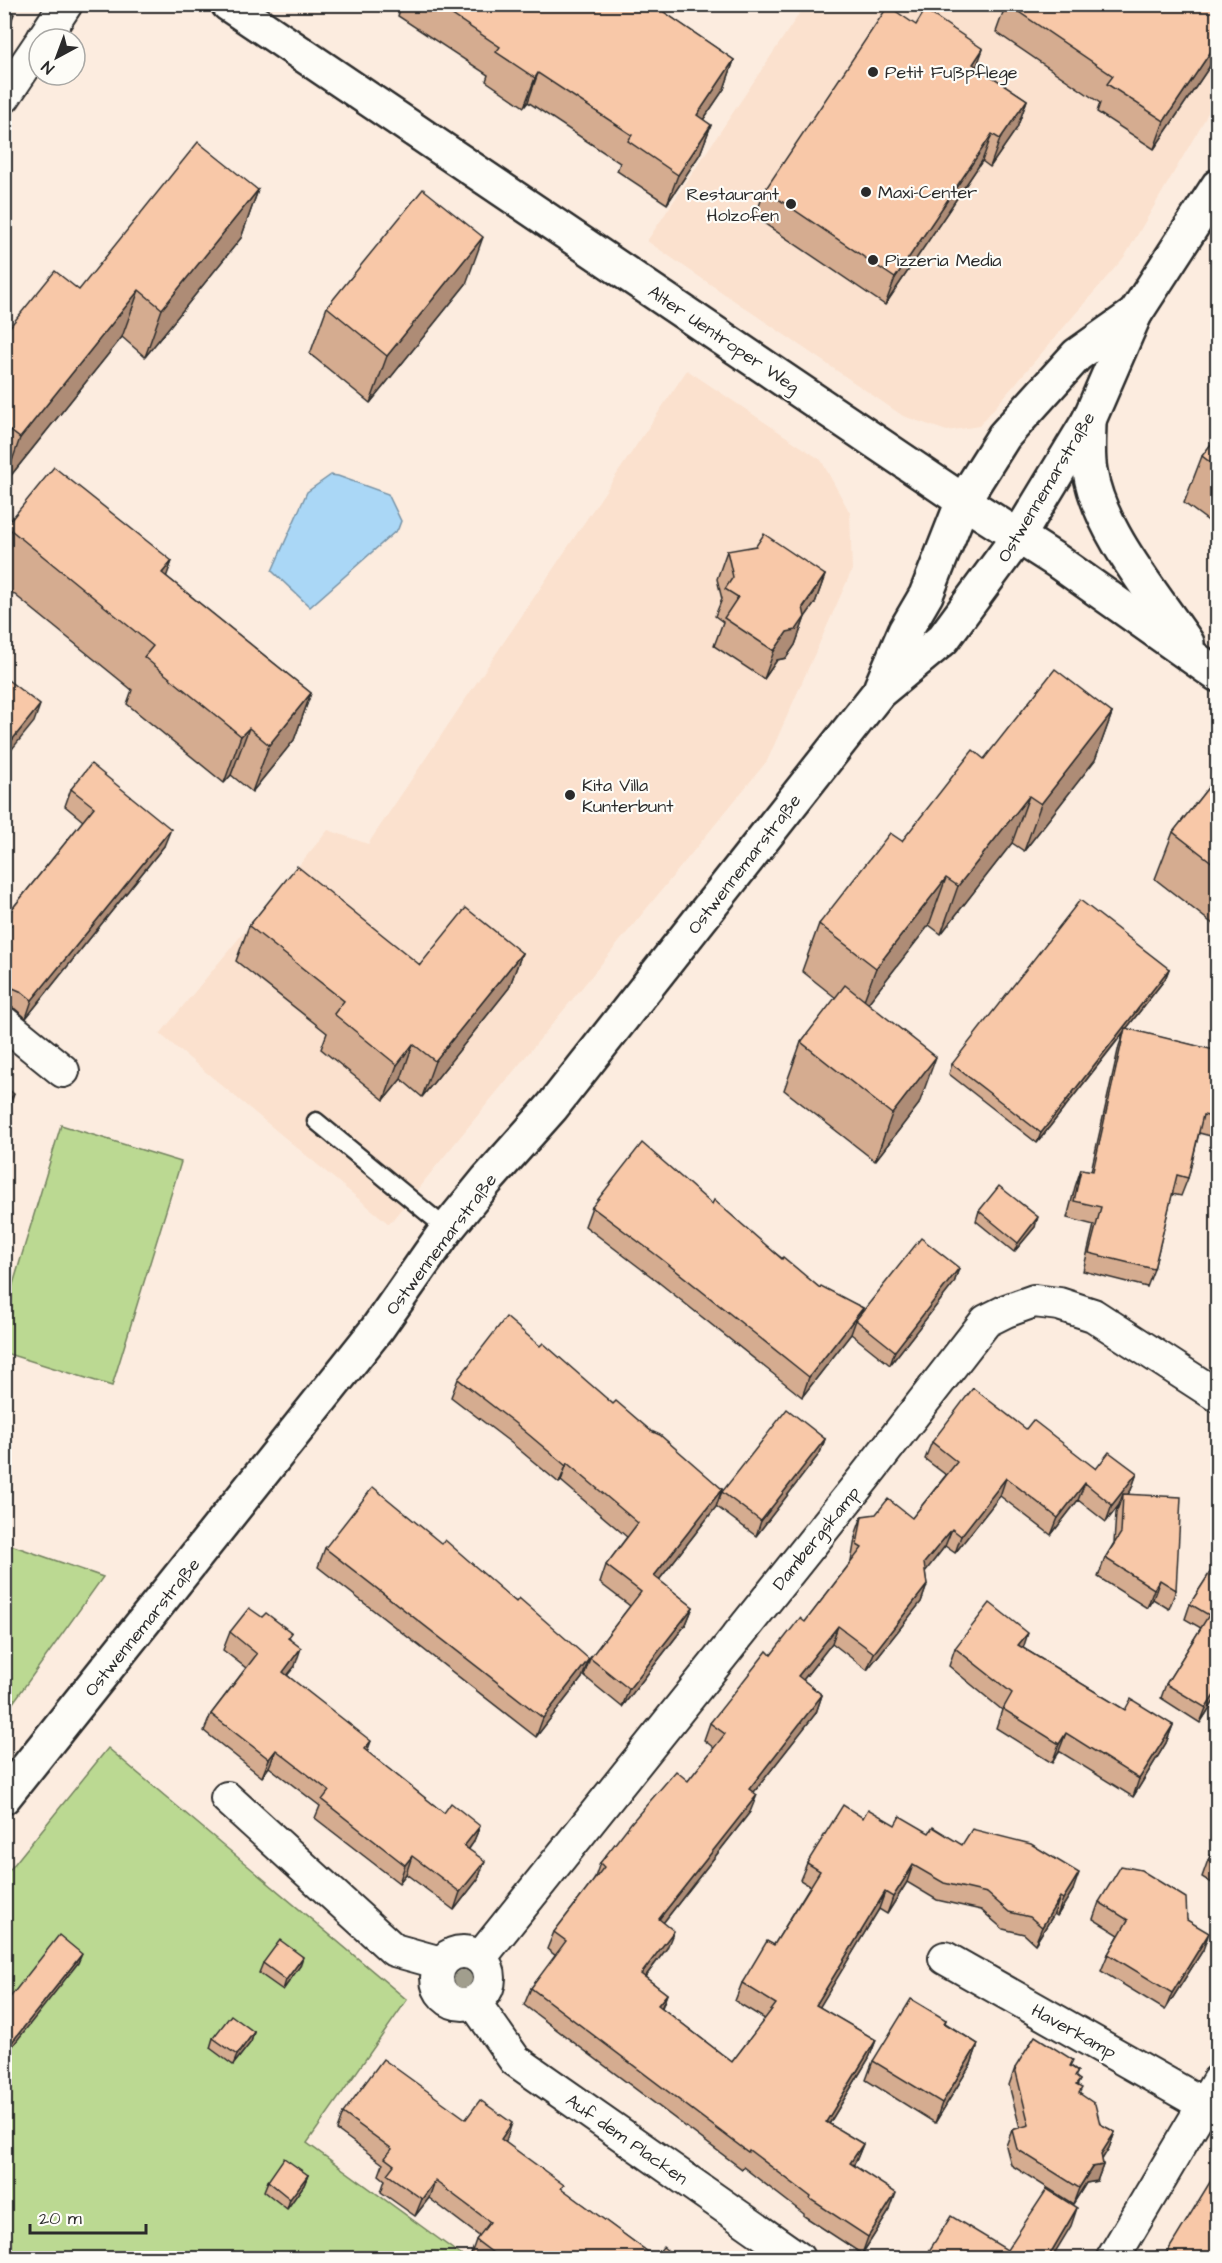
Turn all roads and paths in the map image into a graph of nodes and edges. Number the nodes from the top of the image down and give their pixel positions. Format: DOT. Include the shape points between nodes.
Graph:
graph roads {
  1 [pos="66,4"];
  2 [pos="228,4"];
  3 [pos="51,27"];
  4 [pos="27,63"];
  5 [pos="4,97"];
  6 [pos="1218,186"];
  7 [pos="1134,314"];
  8 [pos="1089,420"];
  9 [pos="963,501"];
  10 [pos="1018,537"];
  11 [pos="1208,668"];
  12 [pos="879,692"];
  13 [pos="4,1023"];
  14 [pos="63,1071"];
  15 [pos="316,1121"];
  16 [pos="447,1229"];
  17 [pos="1218,1396"];
  18 [pos="4,1797"];
  19 [pos="227,1798"];
  20 [pos="480,1958"];
  21 [pos="945,1958"];
  22 [pos="441,1963"];
  23 [pos="474,2002"];
  24 [pos="1210,2093"];
  25 [pos="798,2259"];
  26 [pos="1113,2259"];
  1 -- 3 [label="street"];
  2 -- 9 [label="street, Alter Uentroper Weg"];
  4 -- 5 [label="street"];
  6 -- 7 [label="street, Ostwennemarstraße"];
  7 -- 8 [label="street, Ostwennemarstraße"];
  7 -- 9 [label="street, Ostwennemarstraße" via="1077,354 1004,436"];
  8 -- 10 [label="street, Ostwennemarstraße"];
  8 -- 11 [label="street" via="1089,471 1103,515"];
  9 -- 10 [label="street, Alter Uentroper Weg"];
  9 -- 12 [label="street, Ostwennemarstraße" via="926,595 905,631"];
  10 -- 11 [label="street, Alter Uentroper Weg"];
  10 -- 12 [label="street, Ostwennemarstraße" via="943,639"];
  12 -- 16 [label="street, Ostwennemarstraße" via="552,1107"];
  13 -- 14 [label="street"];
  15 -- 16 [label="lane"];
  16 -- 18 [label="street, Ostwennemarstraße" via="377,1329"];
  17 -- 20 [label="street, Dambergskamp" via="1093,1315 1059,1304 1034,1302 986,1322"];
  19 -- 22 [label="street" via="394,1950"];
  20 -- 22 [label="street" via="471,1952 459,1952"];
  20 -- 23 [label="street" via="486,1964 489,1980 483,1995"];
  21 -- 24 [label="street, Haverkamp"];
  22 -- 23 [label="street" via="436,1976 442,1994 452,2002"];
  23 -- 25 [label="street, Auf dem Placken" via="515,2060"];
  24 -- 26 [label="street"];
}
